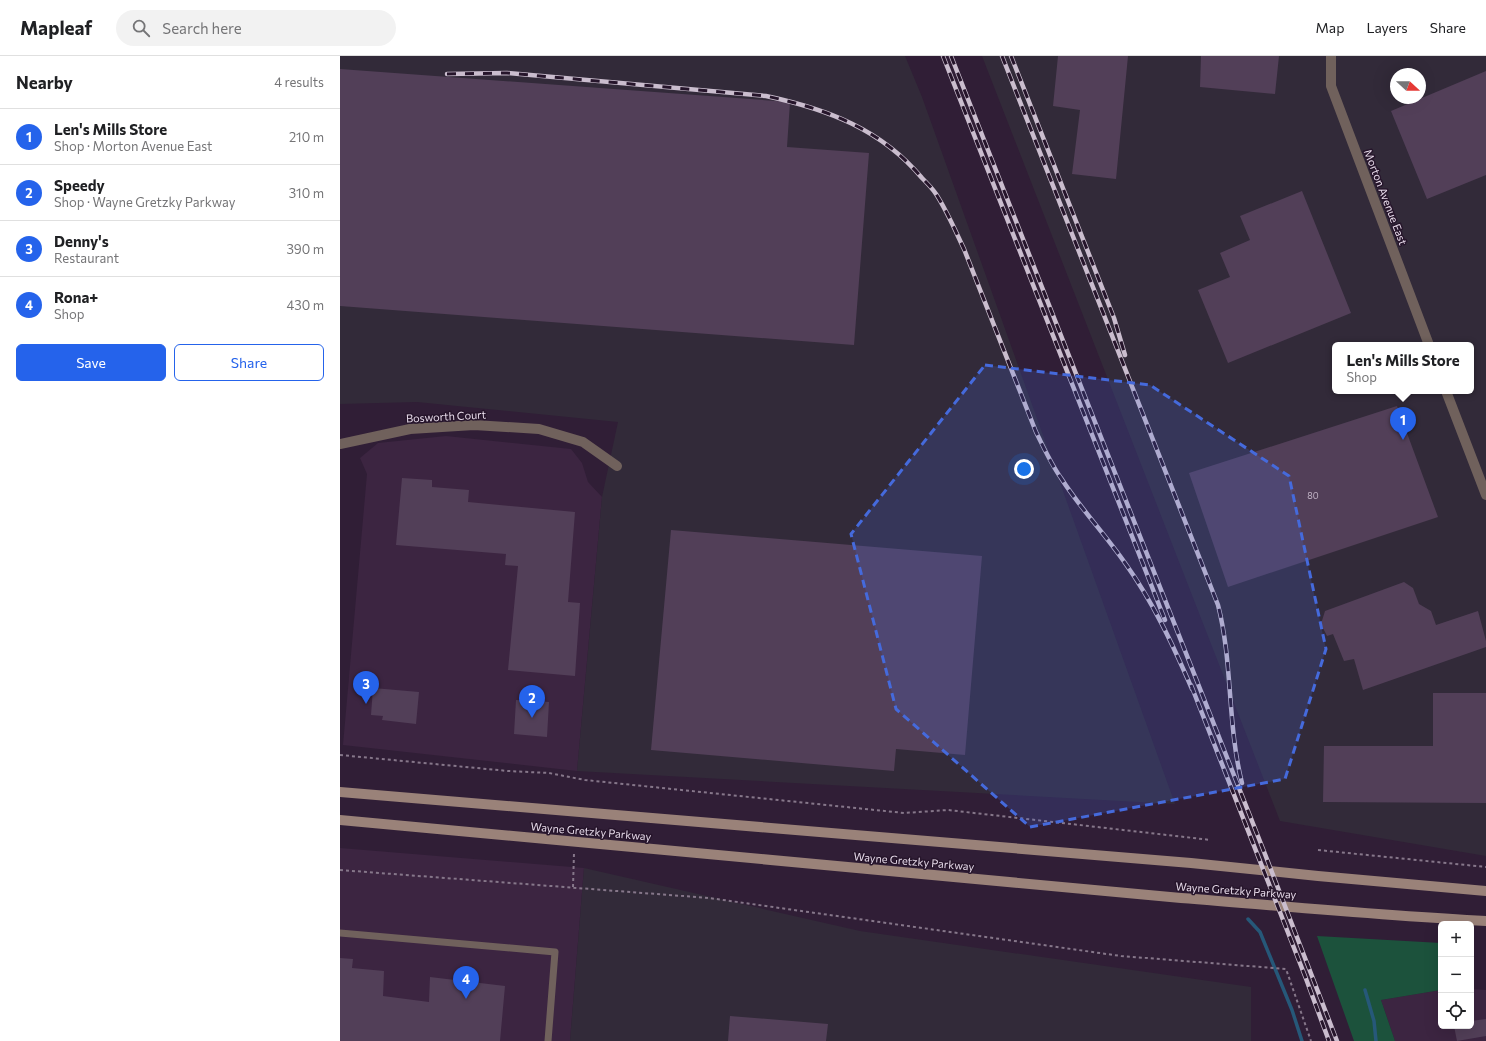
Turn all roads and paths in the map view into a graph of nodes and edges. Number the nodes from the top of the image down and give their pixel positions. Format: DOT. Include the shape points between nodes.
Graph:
graph roads {
  1 [pos="1332,56"];
  2 [pos="1428,342"];
  3 [pos="1447,394"];
  4 [pos="340,444"];
  5 [pos="617,466"];
  6 [pos="1486,495"];
  7 [pos="340,755"];
  8 [pos="340,792"];
  9 [pos="340,820"];
  10 [pos="1211,840"];
  11 [pos="574,841"];
  12 [pos="1318,850"];
  13 [pos="1486,867"];
  14 [pos="340,870"];
  15 [pos="573,887"];
  16 [pos="1486,891"];
  17 [pos="1486,921"];
  18 [pos="340,932"];
  19 [pos="548,1041"];
  20 [pos="1311,1041"];
  1 -- 2 [label="street, Morton Avenue East" via="1331,86"];
  3 -- 6 [label="street"];
  4 -- 5 [label="street, Bosworth Court" via="410,429 474,425 539,429 583,442"];
  7 -- 10 [label="path" via="508,771 549,772 585,780 904,813 948,810"];
  8 -- 16 [label="main road, Wayne Gretzky Parkway" via="1191,863"];
  9 -- 11 [label="main road, Wayne Gretzky Parkway"];
  11 -- 15 [label="path"];
  11 -- 17 [label="main road, Wayne Gretzky Parkway" via="1181,898 1403,917"];
  12 -- 13 [label="path"];
  14 -- 15 [label="path"];
  15 -- 20 [label="path" via="709,898 1121,956 1286,969"];
  18 -- 19 [label="lane" via="555,952"];
}
